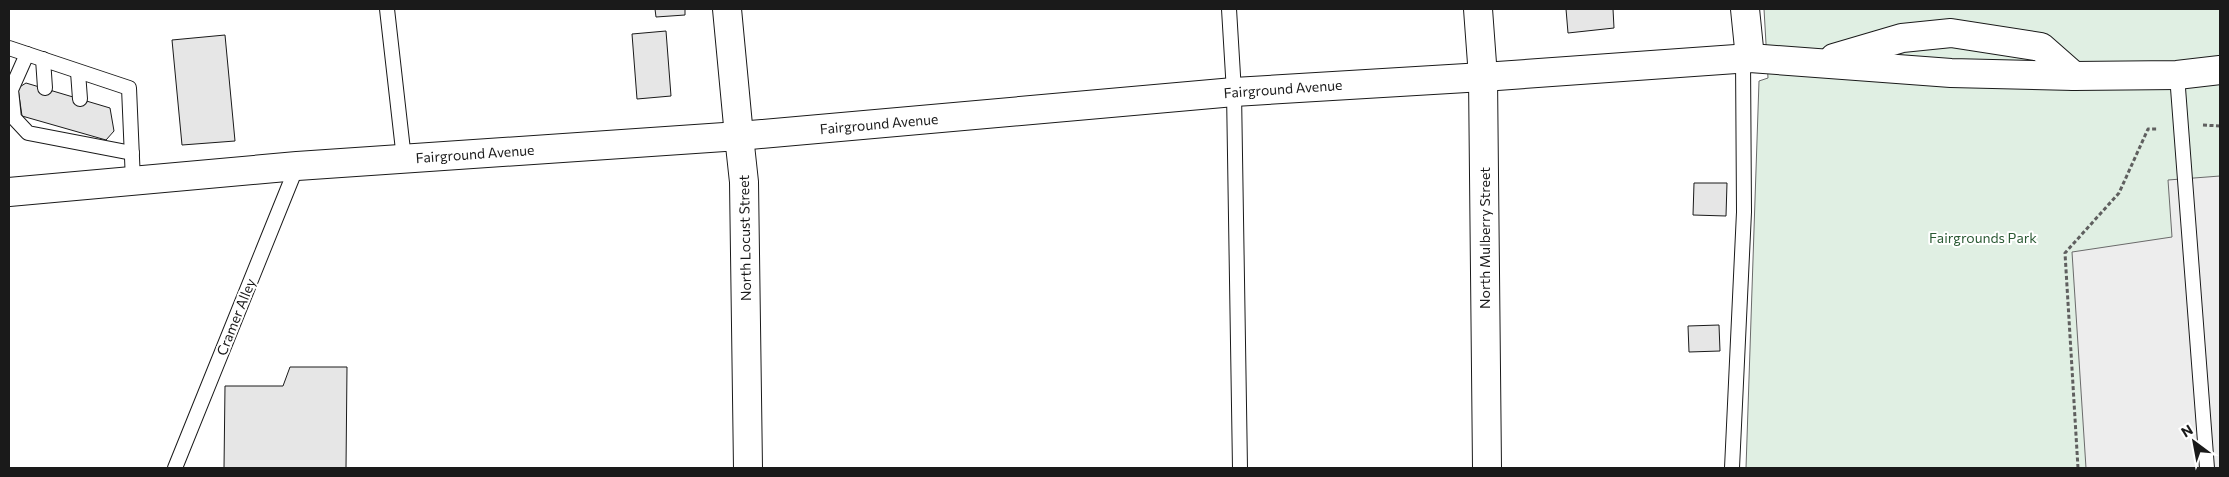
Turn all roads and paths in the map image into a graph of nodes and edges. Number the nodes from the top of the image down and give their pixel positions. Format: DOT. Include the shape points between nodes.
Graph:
graph roads {
  1 [pos="387,9"];
  2 [pos="727,9"];
  3 [pos="1229,9"];
  4 [pos="1478,9"];
  5 [pos="1745,9"];
  6 [pos="9,48"];
  7 [pos="27,54"];
  8 [pos="1746,58"];
  9 [pos="43,59"];
  10 [pos="1818,63"];
  11 [pos="2220,70"];
  12 [pos="78,72"];
  13 [pos="2177,75"];
  14 [pos="2074,76"];
  15 [pos="1483,77"];
  16 [pos="45,88"];
  17 [pos="1234,92"];
  18 [pos="80,99"];
  19 [pos="2220,126"];
  20 [pos="2183,129"];
  21 [pos="740,136"];
  22 [pos="132,153"];
  23 [pos="404,159"];
  24 [pos="297,166"];
  25 [pos="133,181"];
  26 [pos="9,192"];
  27 [pos="175,468"];
  28 [pos="748,468"];
  29 [pos="1240,468"];
  30 [pos="1487,468"];
  31 [pos="1732,468"];
  32 [pos="2078,468"];
  33 [pos="2207,468"];
  1 -- 23 [label="lane"];
  2 -- 21 [label="street, North Locust Street"];
  3 -- 17 [label="lane"];
  4 -- 15 [label="street, North Mulberry Street"];
  5 -- 8 [label="street"];
  6 -- 7 [label="lane"];
  7 -- 9 [label="lane"];
  7 -- 22 [label="lane" via="10,90 14,118 28,132 48,130"];
  8 -- 10 [label="street, Fairground Avenue"];
  8 -- 15 [label="street, Fairground Avenue"];
  8 -- 31 [label="lane" via="1744,212"];
  9 -- 12 [label="lane"];
  9 -- 16 [label="lane"];
  10 -- 14 [label="street, Fairground Avenue" via="1951,73"];
  10 -- 14 [label="street" via="1902,38 1951,33 2041,47"];
  11 -- 13 [label="street, Fairground Avenue"];
  12 -- 18 [label="lane"];
  12 -- 22 [label="lane" via="129,88"];
  13 -- 14 [label="street, Fairground Avenue"];
  13 -- 20 [label="lane"];
  15 -- 17 [label="street, Fairground Avenue"];
  15 -- 30 [label="street, North Mulberry Street"];
  17 -- 21 [label="street, Fairground Avenue"];
  17 -- 29 [label="lane"];
  19 -- 20 [label="path"];
  20 -- 32 [label="path" via="2148,129 2119,193 2065,253"];
  20 -- 33 [label="lane"];
  21 -- 23 [label="street, Fairground Avenue"];
  21 -- 28 [label="street, North Locust Street" via="744,182"];
  22 -- 25 [label="lane"];
  23 -- 24 [label="street, Fairground Avenue"];
  24 -- 25 [label="street, Fairground Avenue"];
  24 -- 27 [label="lane, Cramer Alley"];
  25 -- 26 [label="street, Fairground Avenue"];
}
